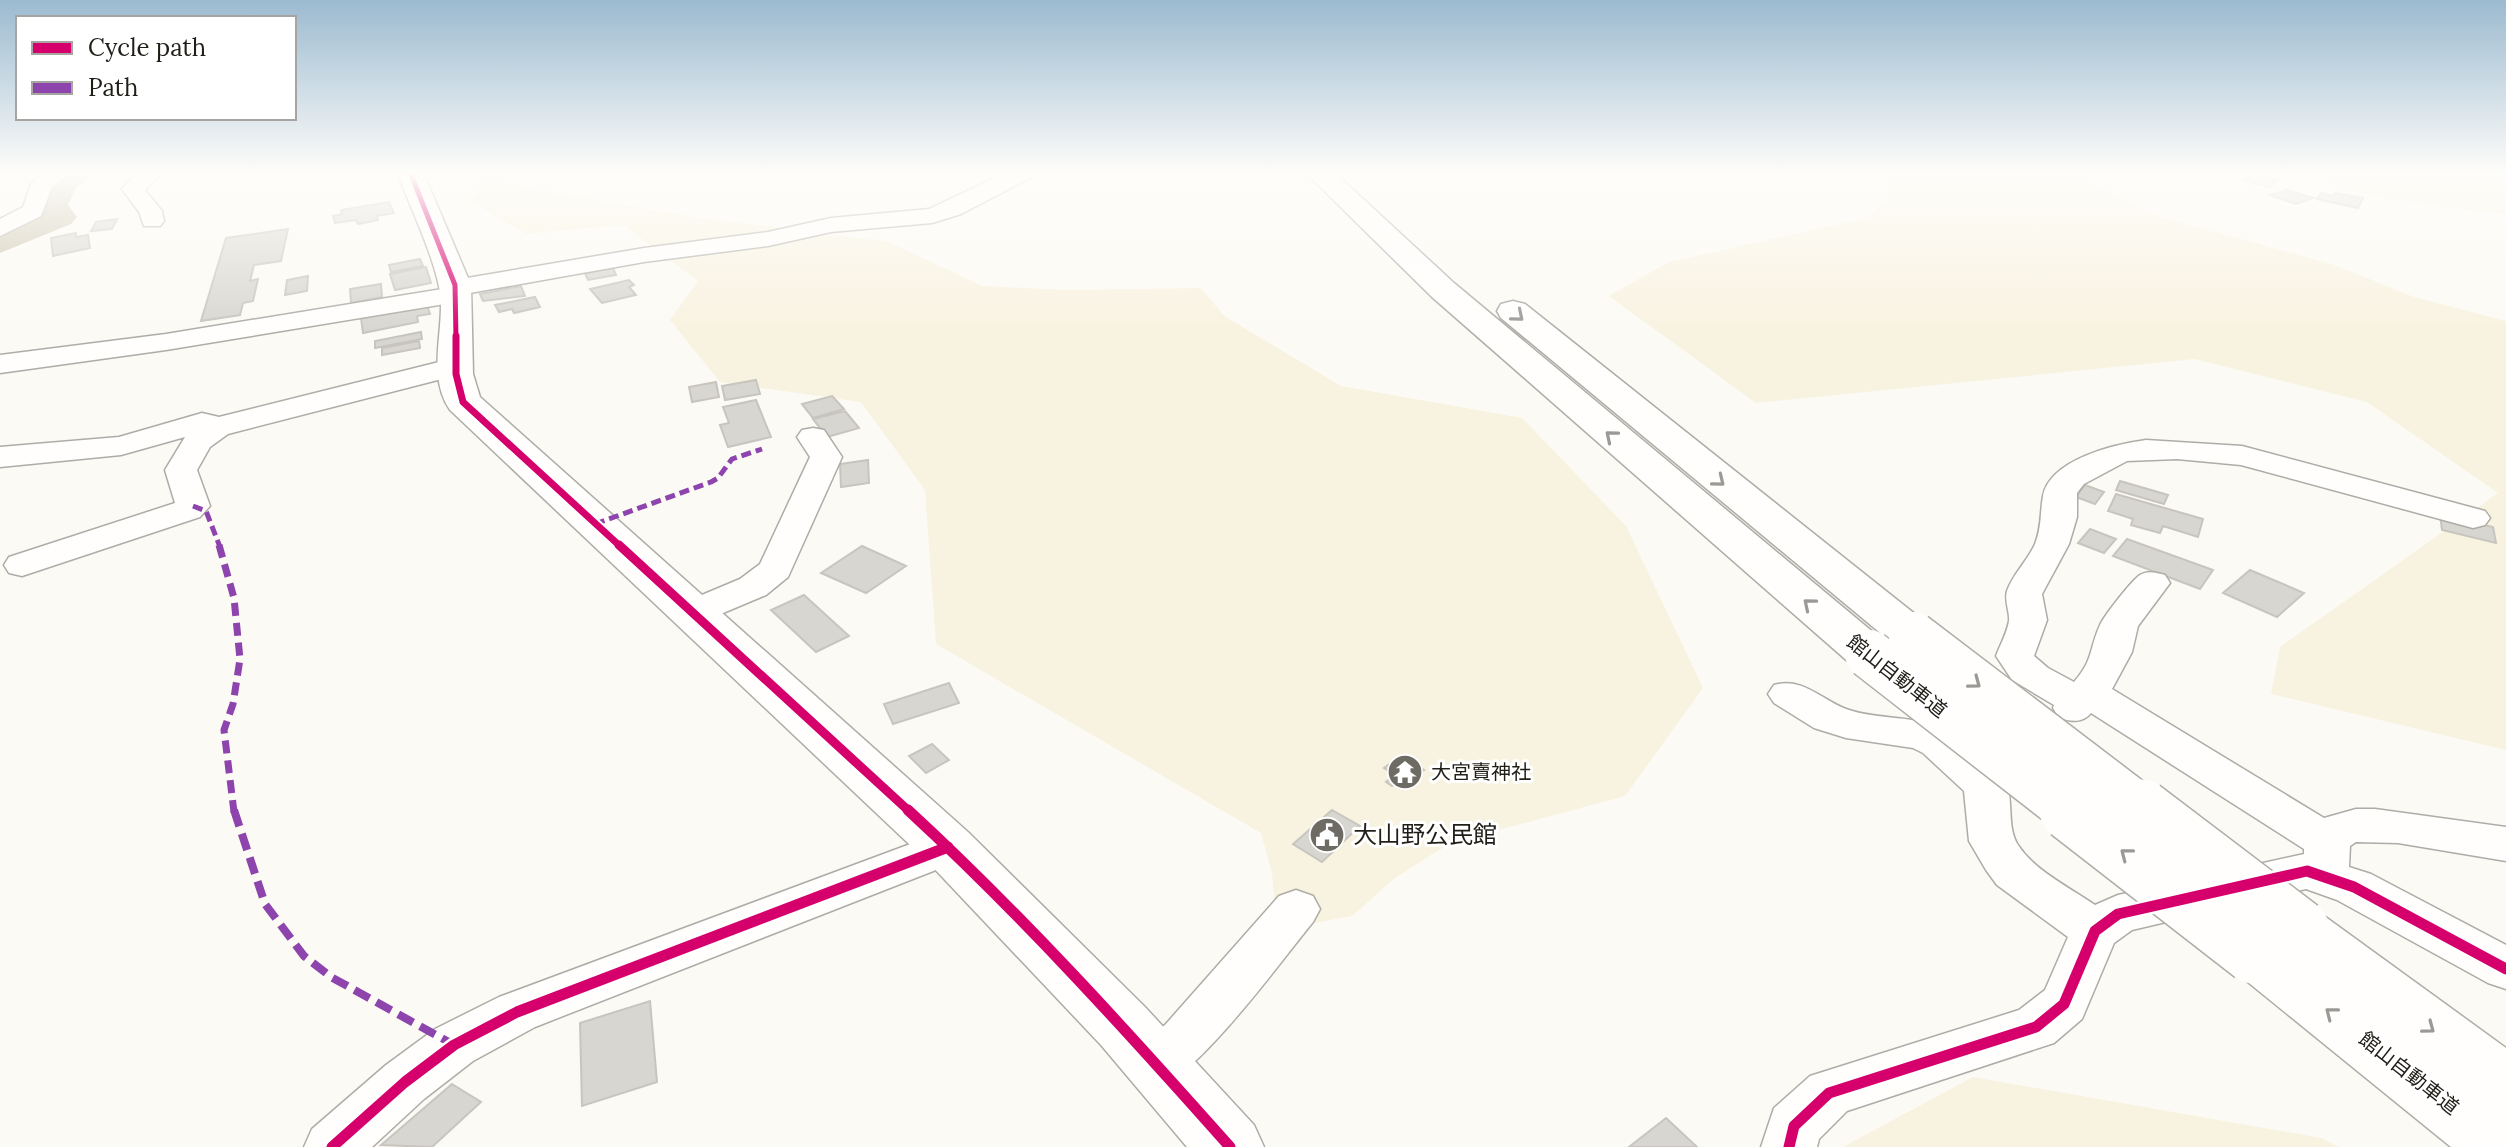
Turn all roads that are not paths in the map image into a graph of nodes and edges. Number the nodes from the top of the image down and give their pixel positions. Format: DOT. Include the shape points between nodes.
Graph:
graph roads {
  1 [pos="431,226"];
  2 [pos="829,226"];
  3 [pos="1375,226"];
  4 [pos="1413,226"];
  5 [pos="456,291"];
  6 [pos="0,364"];
  7 [pos="455,367"];
  8 [pos="217,427"];
  9 [pos="813,437"];
  10 [pos="0,457"];
  11 [pos="2473,518"];
  12 [pos="22,565"];
  13 [pos="2152,583"];
  14 [pos="691,613"];
  15 [pos="1891,645"];
  16 [pos="1788,694"];
  17 [pos="2077,703"];
  18 [pos="2506,844"];
  19 [pos="948,847"];
  20 [pos="2302,901"];
  21 [pos="1296,909"];
  22 [pos="2095,931"];
  23 [pos="2506,969"];
  24 [pos="1156,1063"];
  25 [pos="2502,1082"];
  26 [pos="332,1147"];
  27 [pos="1230,1147"];
  28 [pos="1789,1147"];
  29 [pos="2503,1147"];
  1 -- 5 [label="main road"];
  2 -- 5 [label="street"];
  15 -- 3 [label="main road, 館山自動車道, one-way" via="1454,300"];
  4 -- 15 [label="main road, 館山自動車道, one-way"];
  5 -- 6 [label="street" via="151,345"];
  5 -- 7 [label="main road"];
  7 -- 8 [label="street"];
  7 -- 14 [label="main road" via="463,402"];
  8 -- 10 [label="street" via="202,422 111,448"];
  8 -- 12 [label="street" via="197,442 181,470 193,506 188,510"];
  9 -- 14 [label="street" via="826,457 775,569 753,587"];
  11 -- 17 [label="street" via="2242,456 2146,449 2094,464 2072,477 2060,493 2052,544 2024,594 2028,620 2015,656 2036,677"];
  13 -- 17 [label="street" via="2119,625 2102,675"];
  14 -- 19 [label="main road"];
  15 -- 20 [label="main road, 館山自動車道, bridge"];
  16 -- 22 [label="street" via="1846,724 1909,731 1938,743 1985,785 1992,841 2013,872"];
  17 -- 20 [label="street"];
  18 -- 20 [label="street" via="2371,826 2338,830"];
  19 -- 24 [label="main road"];
  19 -- 26 [label="street" via="517,1012 454,1045"];
  20 -- 22 [label="street" via="2307,871 2118,914"];
  20 -- 23 [label="street" via="2354,887"];
  20 -- 25 [label="main road, 館山自動車道, one-way"];
  29 -- 20 [label="main road, 館山自動車道, one-way"];
  21 -- 24 [label="street" via="1184,1041"];
  22 -- 28 [label="street" via="2064,1004 2036,1027 1829,1093 1794,1126"];
  24 -- 27 [label="main road"];
}
